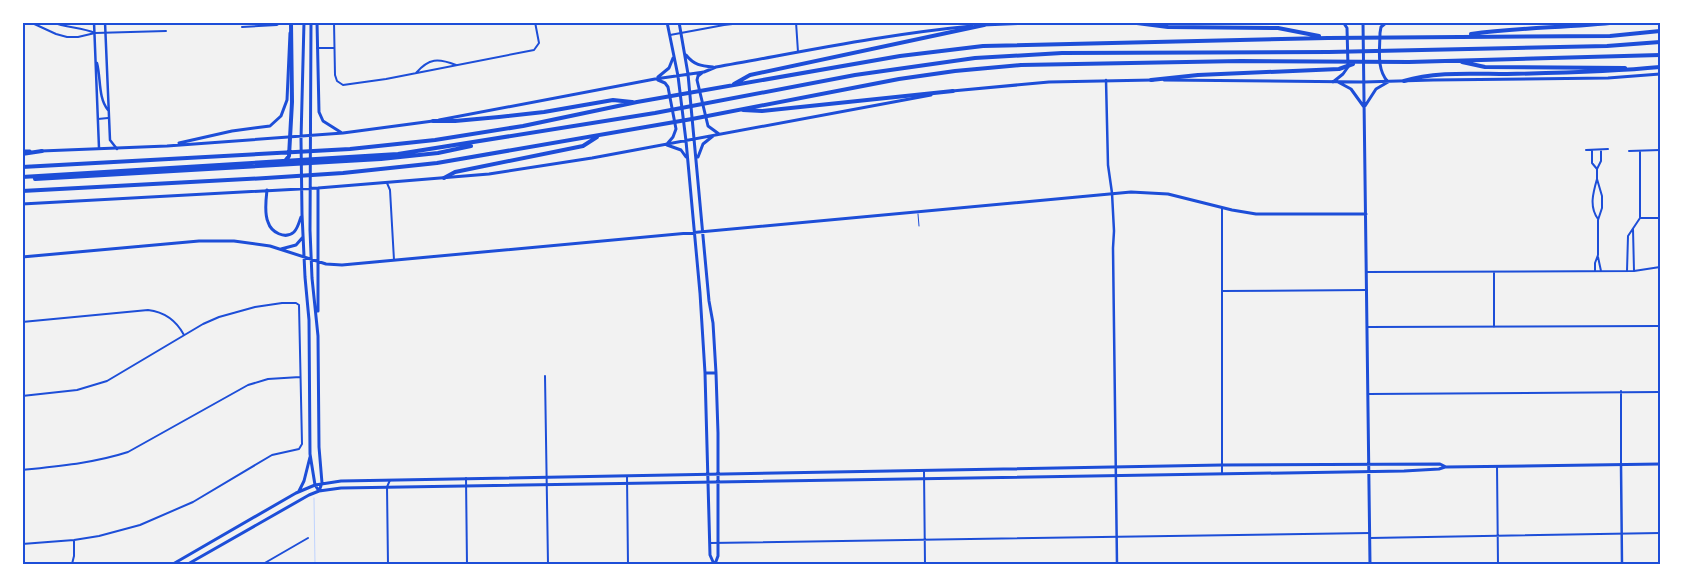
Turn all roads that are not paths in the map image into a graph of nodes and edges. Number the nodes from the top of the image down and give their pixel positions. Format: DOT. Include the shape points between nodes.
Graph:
graph roads {
  1 [pos="30,22"];
  2 [pos="52,22"];
  3 [pos="94,22"];
  4 [pos="105,22"];
  5 [pos="304,22"];
  6 [pos="311,22"];
  7 [pos="317,22"];
  8 [pos="334,22"];
  9 [pos="536,22"];
  10 [pos="667,22"];
  11 [pos="679,22"];
  12 [pos="750,22"];
  13 [pos="796,22"];
  14 [pos="1052,22"];
  15 [pos="1129,22"];
  16 [pos="1343,22"];
  17 [pos="1363,22"];
  18 [pos="1387,22"];
  19 [pos="1618,22"];
  20 [pos="282,23"];
  21 [pos="291,23"];
  22 [pos="984,25"];
  23 [pos="242,27"];
  24 [pos="166,31"];
  25 [pos="1660,31"];
  26 [pos="95,33"];
  27 [pos="106,33"];
  28 [pos="681,33"];
  29 [pos="670,35"];
  30 [pos="1456,36"];
  31 [pos="1328,38"];
  32 [pos="1660,42"];
  33 [pos="317,48"];
  34 [pos="334,48"];
  35 [pos="798,52"];
  36 [pos="685,53"];
  37 [pos="674,54"];
  38 [pos="1660,55"];
  39 [pos="96,59"];
  40 [pos="1455,60"];
  41 [pos="1357,62"];
  42 [pos="456,65"];
  43 [pos="716,68"];
  44 [pos="1660,68"];
  45 [pos="704,72"];
  46 [pos="416,73"];
  47 [pos="688,74"];
  48 [pos="1660,74"];
  49 [pos="678,76"];
  50 [pos="655,79"];
  51 [pos="1106,80"];
  52 [pos="1151,80"];
  53 [pos="1404,81"];
  54 [pos="1332,82"];
  55 [pos="1338,82"];
  56 [pos="1364,82"];
  57 [pos="1388,82"];
  58 [pos="731,85"];
  59 [pos="953,91"];
  60 [pos="680,94"];
  61 [pos="637,102"];
  62 [pos="1365,107"];
  63 [pos="108,110"];
  64 [pos="736,110"];
  65 [pos="108,118"];
  66 [pos="98,119"];
  67 [pos="433,121"];
  68 [pos="572,128"];
  69 [pos="343,133"];
  70 [pos="720,134"];
  71 [pos="600,135"];
  72 [pos="715,135"];
  73 [pos="695,139"];
  74 [pos="686,141"];
  75 [pos="666,145"];
  76 [pos="167,146"];
  77 [pos="99,149"];
  78 [pos="117,149"];
  79 [pos="1608,149"];
  80 [pos="1586,150"];
  81 [pos="1592,150"];
  82 [pos="1601,150"];
  83 [pos="1640,150"];
  84 [pos="1660,150"];
  85 [pos="42,151"];
  86 [pos="1629,151"];
  87 [pos="22,153"];
  88 [pos="688,159"];
  89 [pos="697,160"];
  90 [pos="301,164"];
  91 [pos="310,164"];
  92 [pos="277,165"];
  93 [pos="22,167"];
  94 [pos="1597,169"];
  95 [pos="22,178"];
  96 [pos="444,178"];
  97 [pos="1597,179"];
  98 [pos="387,183"];
  99 [pos="318,188"];
  100 [pos="266,190"];
  101 [pos="22,191"];
  102 [pos="1112,193"];
  103 [pos="22,204"];
  104 [pos="1222,208"];
  105 [pos="918,212"];
  106 [pos="302,213"];
  107 [pos="1366,214"];
  108 [pos="1640,218"];
  109 [pos="1660,218"];
  110 [pos="1598,220"];
  111 [pos="919,226"];
  112 [pos="1633,227"];
  113 [pos="704,232"];
  114 [pos="694,233"];
  115 [pos="303,236"];
  116 [pos="280,249"];
  117 [pos="1627,250"];
  118 [pos="1634,250"];
  119 [pos="304,256"];
  120 [pos="1598,256"];
  121 [pos="22,257"];
  122 [pos="311,259"];
  123 [pos="394,260"];
  124 [pos="318,261"];
  125 [pos="1660,267"];
  126 [pos="1595,271"];
  127 [pos="1601,271"];
  128 [pos="1366,272"];
  129 [pos="1494,272"];
  130 [pos="1627,272"];
  131 [pos="1634,272"];
  132 [pos="1367,290"];
  133 [pos="1222,291"];
  134 [pos="709,301"];
  135 [pos="700,302"];
  136 [pos="22,322"];
  137 [pos="317,322"];
  138 [pos="1660,326"];
  139 [pos="1367,327"];
  140 [pos="1494,327"];
  141 [pos="184,335"];
  142 [pos="706,373"];
  143 [pos="716,373"];
  144 [pos="310,374"];
  145 [pos="318,374"];
  146 [pos="545,376"];
  147 [pos="300,377"];
  148 [pos="1621,391"];
  149 [pos="1660,392"];
  150 [pos="1368,394"];
  151 [pos="22,396"];
  152 [pos="310,454"];
  153 [pos="1289,464"];
  154 [pos="1369,464"];
  155 [pos="1621,464"];
  156 [pos="1660,464"];
  157 [pos="1222,465"];
  158 [pos="1497,466"];
  159 [pos="1115,467"];
  160 [pos="1446,467"];
  161 [pos="22,470"];
  162 [pos="924,471"];
  163 [pos="1369,471"];
  164 [pos="1289,472"];
  165 [pos="708,474"];
  166 [pos="718,474"];
  167 [pos="1222,474"];
  168 [pos="627,476"];
  169 [pos="1115,476"];
  170 [pos="547,477"];
  171 [pos="466,478"];
  172 [pos="924,479"];
  173 [pos="390,480"];
  174 [pos="717,482"];
  175 [pos="322,483"];
  176 [pos="708,483"];
  177 [pos="627,484"];
  178 [pos="315,485"];
  179 [pos="547,485"];
  180 [pos="466,486"];
  181 [pos="386,488"];
  182 [pos="298,492"];
  183 [pos="319,492"];
  184 [pos="1660,533"];
  185 [pos="1622,534"];
  186 [pos="1370,535"];
  187 [pos="1498,535"];
  188 [pos="1116,537"];
  189 [pos="219,538"];
  190 [pos="308,538"];
  191 [pos="74,540"];
  192 [pos="925,541"];
  193 [pos="710,543"];
  194 [pos="718,543"];
  195 [pos="22,544"];
  196 [pos="223,544"];
  197 [pos="72,564"];
  198 [pos="173,564"];
  199 [pos="188,564"];
  200 [pos="263,564"];
  201 [pos="388,564"];
  202 [pos="467,564"];
  203 [pos="548,564"];
  204 [pos="628,564"];
  205 [pos="714,564"];
  206 [pos="925,564"];
  207 [pos="1117,564"];
  208 [pos="1370,564"];
  209 [pos="1498,564"];
  210 [pos="1622,564"];
  1 -- 26 [label="street" via="67,37"];
  2 -- 26 [label="street"];
  3 -- 26 [label="street"];
  4 -- 27 [label="street"];
  5 -- 90 [label="main road"];
  6 -- 91 [label="main road"];
  7 -- 33 [label="main road"];
  8 -- 34 [label="street"];
  9 -- 42 [label="street" via="539,43 534,50"];
  10 -- 29 [label="main road"];
  11 -- 28 [label="main road"];
  12 -- 28 [label="street"];
  13 -- 35 [label="street"];
  14 -- 22 [label="main road"];
  15 -- 31 [label="highway" via="1278,28"];
  16 -- 54 [label="main road" via="1347,28 1348,67"];
  17 -- 56 [label="main road"];
  18 -- 57 [label="main road" via="1380,33 1380,68"];
  19 -- 30 [label="highway"];
  20 -- 23 [label="street"];
  21 -- 76 [label="main road" via="288,100 280,116 270,126"];
  21 -- 92 [label="highway" via="289,156"];
  22 -- 35 [label="main road" via="908,33"];
  22 -- 58 [label="highway" via="750,75"];
  24 -- 27 [label="street"];
  25 -- 30 [label="highway" via="1610,36"];
  26 -- 27 [label="street"];
  26 -- 39 [label="street"];
  27 -- 63 [label="street"];
  28 -- 29 [label="street"];
  28 -- 36 [label="main road"];
  29 -- 37 [label="main road"];
  30 -- 31 [label="highway"];
  31 -- 58 [label="highway" via="983,46 900,56"];
  32 -- 68 [label="highway" via="1395,51 1062,54 975,58 894,69"];
  33 -- 34 [label="street"];
  33 -- 69 [label="main road" via="320,118"];
  34 -- 46 [label="street" via="335,75 343,85"];
  35 -- 43 [label="main road"];
  36 -- 43 [label="main road" via="699,66"];
  36 -- 47 [label="main road"];
  37 -- 49 [label="main road"];
  37 -- 50 [label="main road" via="669,68"];
  38 -- 40 [label="highway"];
  39 -- 63 [label="street" via="101,96"];
  39 -- 66 [label="street"];
  40 -- 41 [label="highway"];
  40 -- 44 [label="highway" via="1485,67"];
  41 -- 52 [label="highway" via="1339,69"];
  41 -- 64 [label="highway" via="1020,65 899,79"];
  42 -- 46 [label="street"];
  42 -- 46 [label="street" via="442,60 424,64"];
  43 -- 45 [label="main road"];
  44 -- 53 [label="highway" via="1446,75"];
  45 -- 47 [label="main road"];
  45 -- 70 [label="main road" via="697,80 708,126"];
  47 -- 49 [label="main road"];
  47 -- 73 [label="main road"];
  48 -- 53 [label="main road" via="1608,78"];
  49 -- 50 [label="main road"];
  49 -- 60 [label="main road"];
  50 -- 67 [label="main road"];
  50 -- 75 [label="main road" via="668,87 676,128"];
  51 -- 52 [label="main road"];
  51 -- 59 [label="main road"];
  51 -- 102 [label="street" via="1108,165"];
  52 -- 54 [label="main road"];
  53 -- 57 [label="main road"];
  54 -- 55 [label="main road"];
  55 -- 56 [label="main road"];
  55 -- 62 [label="main road" via="1351,89"];
  56 -- 57 [label="main road"];
  56 -- 62 [label="main road"];
  57 -- 62 [label="main road" via="1376,89"];
  58 -- 60 [label="highway"];
  59 -- 64 [label="highway" via="762,112"];
  59 -- 70 [label="main road"];
  60 -- 61 [label="highway"];
  60 -- 74 [label="main road"];
  61 -- 67 [label="highway" via="613,100 508,116"];
  61 -- 93 [label="highway" via="504,129 350,149"];
  62 -- 107 [label="main road"];
  63 -- 65 [label="street"];
  64 -- 71 [label="highway"];
  65 -- 66 [label="street"];
  65 -- 78 [label="street" via="110,140"];
  66 -- 77 [label="street"];
  67 -- 69 [label="main road"];
  68 -- 91 [label="highway" via="438,152"];
  68 -- 95 [label="highway" via="398,154"];
  69 -- 76 [label="main road"];
  70 -- 72 [label="main road"];
  71 -- 96 [label="highway" via="583,146 455,172"];
  71 -- 101 [label="highway" via="436,163 343,173"];
  72 -- 73 [label="main road"];
  72 -- 89 [label="main road" via="703,144"];
  73 -- 74 [label="main road"];
  73 -- 89 [label="main road"];
  74 -- 75 [label="main road"];
  74 -- 88 [label="main road"];
  75 -- 88 [label="main road" via="682,150"];
  75 -- 96 [label="main road" via="547,166"];
  76 -- 78 [label="main road"];
  77 -- 78 [label="main road"];
  77 -- 85 [label="main road"];
  79 -- 82 [label="street"];
  80 -- 81 [label="street"];
  81 -- 82 [label="street"];
  81 -- 94 [label="street" via="1592,162"];
  82 -- 94 [label="street"];
  83 -- 84 [label="street"];
  83 -- 86 [label="street"];
  83 -- 108 [label="street"];
  85 -- 87 [label="highway"];
  88 -- 114 [label="main road"];
  89 -- 113 [label="main road"];
  90 -- 91 [label="highway"];
  90 -- 92 [label="highway"];
  90 -- 106 [label="main road"];
  91 -- 122 [label="main road"];
  92 -- 95 [label="highway"];
  94 -- 97 [label="street"];
  96 -- 98 [label="main road"];
  97 -- 110 [label="street" via="1602,196"];
  97 -- 110 [label="street" via="1592,208"];
  98 -- 99 [label="main road"];
  98 -- 123 [label="street"];
  99 -- 100 [label="main road"];
  99 -- 124 [label="main road"];
  100 -- 103 [label="main road"];
  100 -- 106 [label="main road" via="267,221 277,233 286,235 294,232"];
  102 -- 104 [label="main road" via="1159,193"];
  102 -- 105 [label="main road"];
  102 -- 159 [label="street"];
  104 -- 107 [label="main road" via="1261,214"];
  104 -- 133 [label="street"];
  105 -- 111 [label="lane"];
  105 -- 113 [label="main road"];
  106 -- 115 [label="main road"];
  107 -- 128 [label="main road"];
  108 -- 109 [label="street"];
  108 -- 112 [label="street"];
  110 -- 120 [label="street"];
  112 -- 117 [label="street" via="1628,236"];
  112 -- 118 [label="street"];
  113 -- 114 [label="main road"];
  113 -- 134 [label="main road"];
  114 -- 123 [label="main road"];
  114 -- 135 [label="main road"];
  115 -- 116 [label="main road" via="296,245"];
  115 -- 119 [label="main road"];
  116 -- 119 [label="main road"];
  116 -- 121 [label="main road" via="248,242 209,241"];
  117 -- 118 [label="street"];
  117 -- 130 [label="street"];
  118 -- 131 [label="street"];
  119 -- 122 [label="main road"];
  119 -- 144 [label="main road"];
  120 -- 126 [label="street"];
  120 -- 127 [label="street"];
  122 -- 124 [label="main road"];
  122 -- 137 [label="main road"];
  123 -- 124 [label="main road" via="342,265"];
  124 -- 137 [label="main road"];
  125 -- 131 [label="street"];
  126 -- 127 [label="street"];
  126 -- 129 [label="street"];
  127 -- 130 [label="street"];
  128 -- 129 [label="street"];
  128 -- 132 [label="main road"];
  129 -- 140 [label="street"];
  130 -- 131 [label="street"];
  132 -- 133 [label="street"];
  132 -- 139 [label="main road"];
  133 -- 157 [label="street"];
  134 -- 135 [label="main road"];
  134 -- 143 [label="main road"];
  135 -- 142 [label="main road"];
  136 -- 141 [label="street" via="148,310 170,317"];
  137 -- 145 [label="main road"];
  138 -- 140 [label="street"];
  139 -- 140 [label="street"];
  139 -- 150 [label="main road"];
  141 -- 147 [label="street" via="237,311 296,303 300,309"];
  141 -- 151 [label="street" via="107,381 77,390"];
  142 -- 143 [label="main road"];
  142 -- 165 [label="main road"];
  143 -- 166 [label="main road"];
  144 -- 145 [label="main road"];
  144 -- 152 [label="main road"];
  145 -- 175 [label="main road"];
  146 -- 170 [label="street"];
  147 -- 161 [label="street" via="268,379 242,388 128,452 76,464"];
  147 -- 191 [label="street" via="301,447 298,450 272,455 193,502 160,517 119,531"];
  148 -- 149 [label="street"];
  148 -- 150 [label="street"];
  148 -- 155 [label="street"];
  150 -- 154 [label="main road"];
  152 -- 178 [label="main road"];
  152 -- 182 [label="main road"];
  153 -- 154 [label="main road"];
  153 -- 157 [label="main road"];
  153 -- 164 [label="main road"];
  154 -- 160 [label="main road" via="1440,464"];
  154 -- 163 [label="main road"];
  155 -- 156 [label="main road"];
  155 -- 158 [label="main road"];
  155 -- 185 [label="street"];
  157 -- 159 [label="main road"];
  157 -- 167 [label="street"];
  158 -- 160 [label="main road"];
  158 -- 187 [label="street"];
  159 -- 162 [label="main road"];
  159 -- 169 [label="street"];
  160 -- 163 [label="main road"];
  162 -- 166 [label="main road"];
  162 -- 172 [label="street"];
  163 -- 164 [label="main road"];
  163 -- 186 [label="main road"];
  164 -- 167 [label="main road"];
  165 -- 166 [label="main road"];
  165 -- 168 [label="main road"];
  165 -- 176 [label="main road"];
  166 -- 174 [label="main road"];
  167 -- 169 [label="main road"];
  168 -- 170 [label="main road"];
  168 -- 177 [label="street"];
  169 -- 172 [label="main road"];
  169 -- 188 [label="street"];
  170 -- 171 [label="main road"];
  170 -- 179 [label="street"];
  171 -- 173 [label="main road"];
  171 -- 180 [label="street"];
  172 -- 174 [label="main road"];
  172 -- 192 [label="street"];
  173 -- 175 [label="main road"];
  173 -- 181 [label="street"];
  174 -- 176 [label="main road"];
  174 -- 194 [label="main road"];
  175 -- 178 [label="main road"];
  175 -- 183 [label="main road"];
  176 -- 177 [label="main road"];
  176 -- 193 [label="main road"];
  177 -- 179 [label="main road"];
  177 -- 204 [label="street"];
  178 -- 182 [label="main road"];
  178 -- 183 [label="main road"];
  179 -- 180 [label="main road"];
  179 -- 203 [label="street"];
  180 -- 181 [label="main road"];
  180 -- 202 [label="street"];
  181 -- 183 [label="main road" via="341,488"];
  181 -- 201 [label="street"];
  182 -- 189 [label="main road"];
  183 -- 196 [label="main road"];
  184 -- 185 [label="street"];
  185 -- 187 [label="street"];
  185 -- 210 [label="street"];
  186 -- 187 [label="street"];
  186 -- 188 [label="street"];
  186 -- 208 [label="main road"];
  187 -- 209 [label="street"];
  188 -- 192 [label="street"];
  188 -- 207 [label="street"];
  189 -- 196 [label="main road"];
  189 -- 198 [label="main road"];
  190 -- 200 [label="street"];
  191 -- 195 [label="street"];
  191 -- 197 [label="street"];
  192 -- 194 [label="street"];
  192 -- 206 [label="street"];
  193 -- 194 [label="street"];
  193 -- 205 [label="main road"];
  194 -- 205 [label="main road"];
  196 -- 199 [label="main road"];
}
